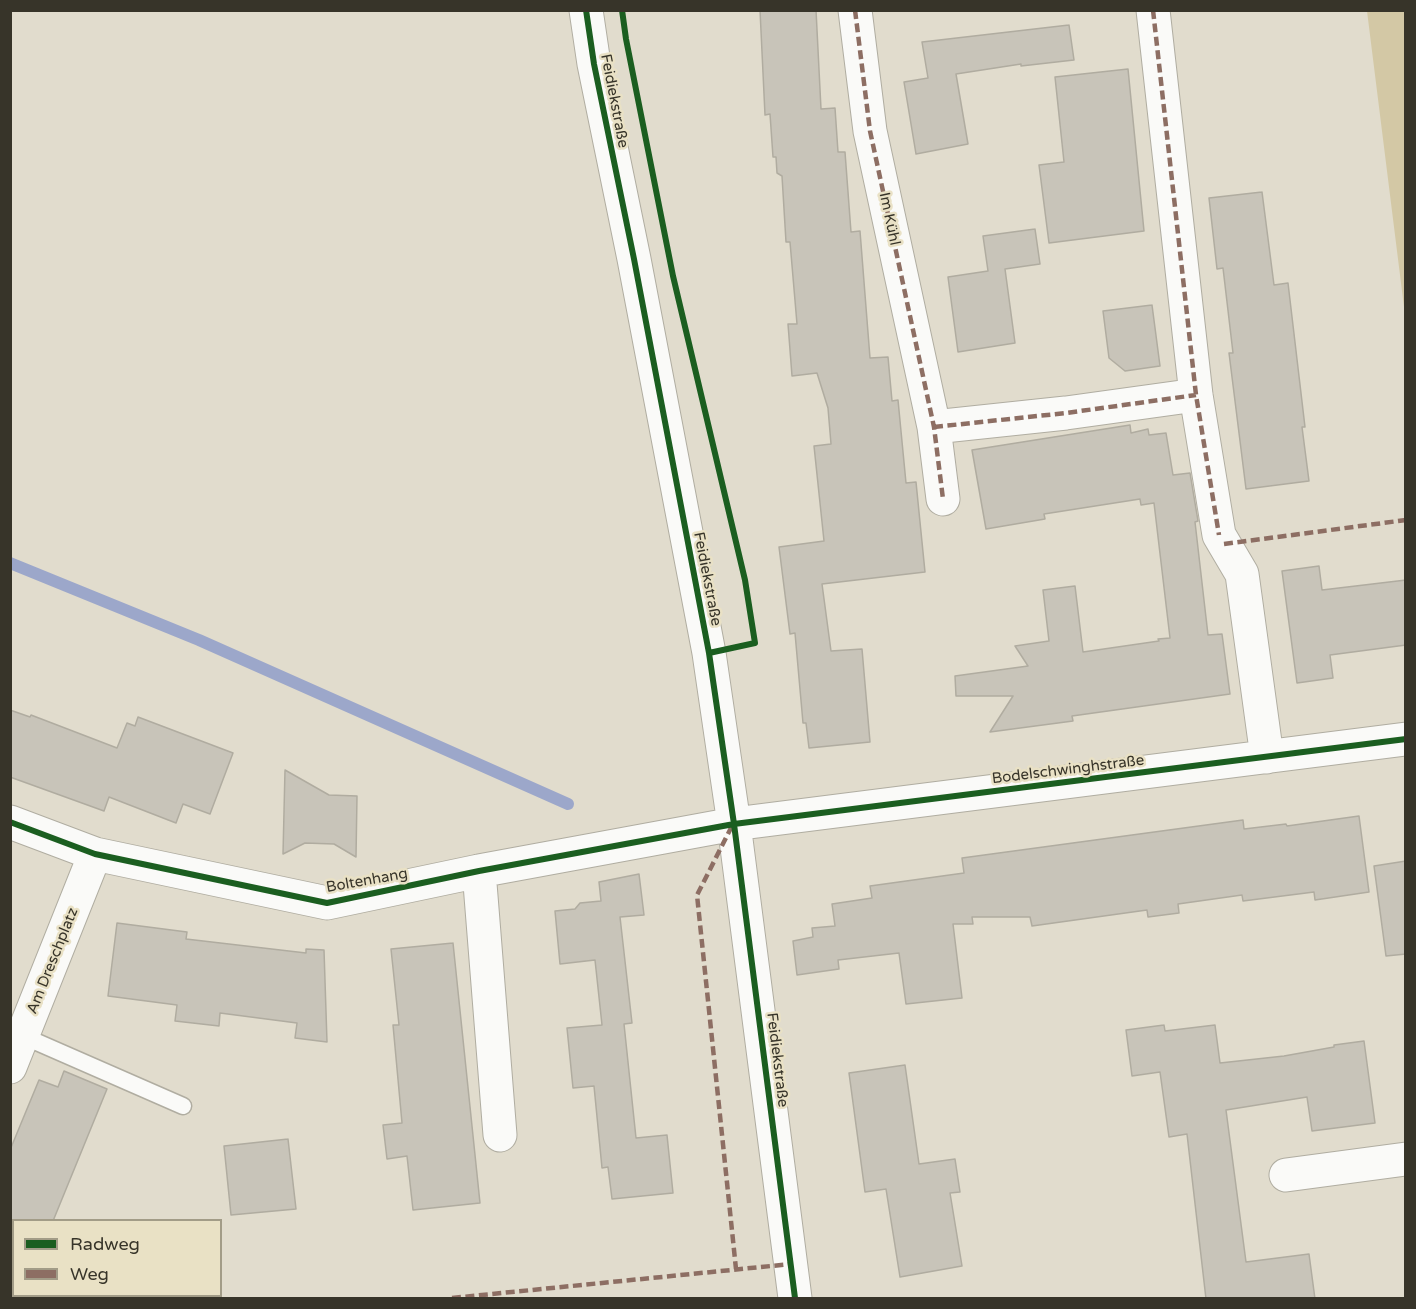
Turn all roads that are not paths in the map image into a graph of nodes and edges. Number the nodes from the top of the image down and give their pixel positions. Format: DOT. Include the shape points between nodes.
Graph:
graph roads {
  1 [pos="586,10"];
  2 [pos="855,10"];
  3 [pos="1153,10"];
  4 [pos="1196,395"];
  5 [pos="934,427"];
  6 [pos="943,499"];
  7 [pos="1406,739"];
  8 [pos="1267,757"];
  9 [pos="10,822"];
  10 [pos="734,824"];
  11 [pos="95,854"];
  12 [pos="479,871"];
  13 [pos="23,1036"];
  14 [pos="10,1067"];
  15 [pos="183,1106"];
  16 [pos="500,1135"];
  17 [pos="1406,1159"];
  18 [pos="1286,1175"];
  19 [pos="795,1299"];
  1 -- 10 [label="street, Feidiekstraße" via="709,653"];
  2 -- 5 [label="street, Im Kühl" via="870,131"];
  3 -- 4 [label="street"];
  4 -- 5 [label="street"];
  4 -- 8 [label="street" via="1220,535 1242,574"];
  5 -- 6 [label="street, Im Kühl"];
  7 -- 8 [label="street, Bodelschwinghstraße"];
  8 -- 10 [label="street, Bodelschwinghstraße"];
  9 -- 11 [label="street, Boltenhang"];
  10 -- 12 [label="street, Boltenhang"];
  10 -- 19 [label="street, Feidiekstraße"];
  11 -- 12 [label="street, Boltenhang" via="327,903"];
  11 -- 13 [label="street, Am Dreschplatz"];
  12 -- 16 [label="street"];
  13 -- 14 [label="street, Am Dreschplatz"];
  13 -- 15 [label="lane"];
  17 -- 18 [label="street"];
}
